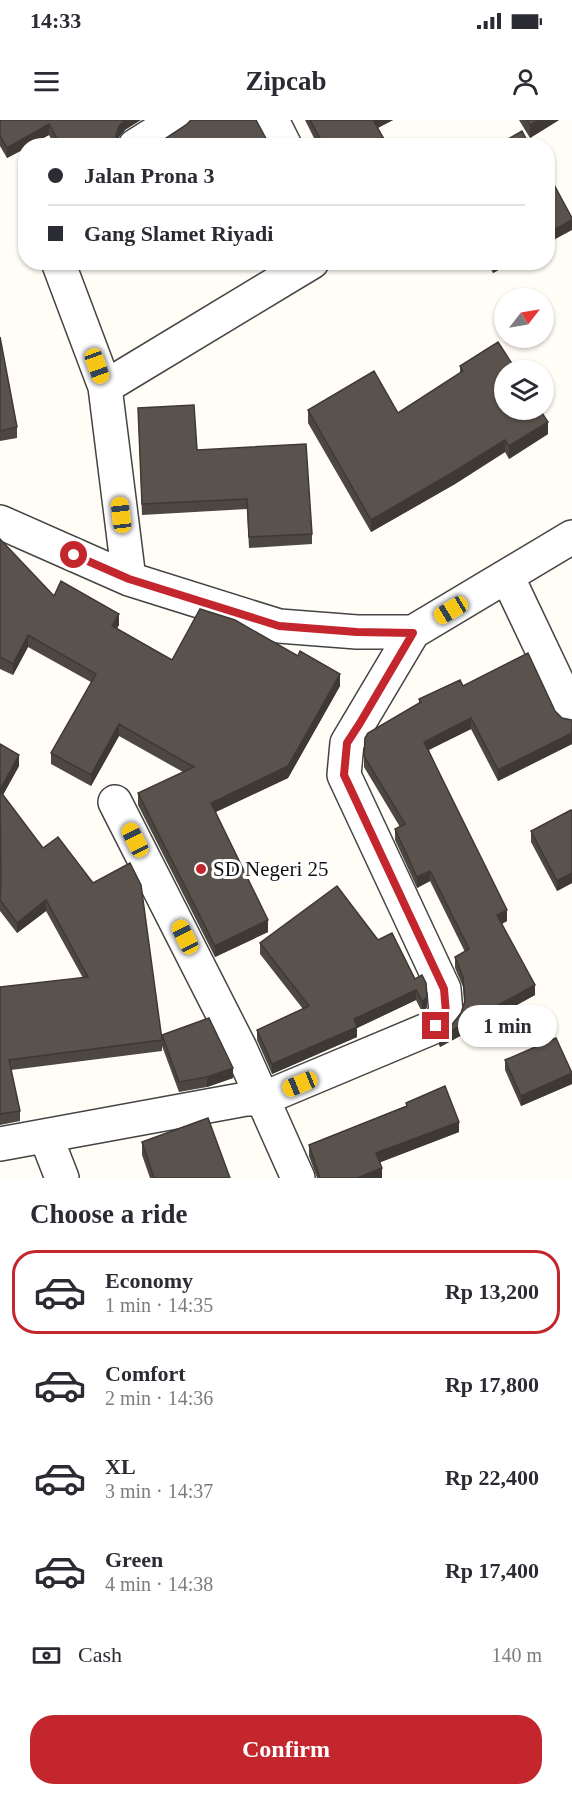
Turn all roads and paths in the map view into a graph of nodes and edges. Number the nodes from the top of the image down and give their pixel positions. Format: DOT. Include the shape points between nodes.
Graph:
graph roads {
  1 [pos="176,120"];
  2 [pos="272,120"];
  3 [pos="148,138"];
  4 [pos="281,138"];
  5 [pos="61,270"];
  6 [pos="299,270"];
  7 [pos="105,387"];
  8 [pos="0,522"];
  9 [pos="572,537"];
  10 [pos="507,576"];
  11 [pos="129,579"];
  12 [pos="413,633"];
  13 [pos="572,713"];
  14 [pos="115,802"];
  15 [pos="262,1099"];
  16 [pos="46,1137"];
  17 [pos="0,1144"];
  18 [pos="62,1178"];
  19 [pos="298,1178"];
  1 -- 3 [label="street"];
  2 -- 4 [label="street"];
  5 -- 7 [label="street"];
  6 -- 7 [label="street"];
  7 -- 11 [label="street"];
  8 -- 11 [label="street"];
  9 -- 10 [label="street"];
  10 -- 12 [label="street"];
  10 -- 13 [label="street"];
  11 -- 12 [label="street" via="279,626"];
  12 -- 15 [label="street" via="347,743 344,775 444,989 446,1013 436,1026"];
  14 -- 15 [label="street"];
  15 -- 16 [label="street"];
  15 -- 19 [label="street"];
  16 -- 17 [label="street"];
  16 -- 18 [label="street"];
}
